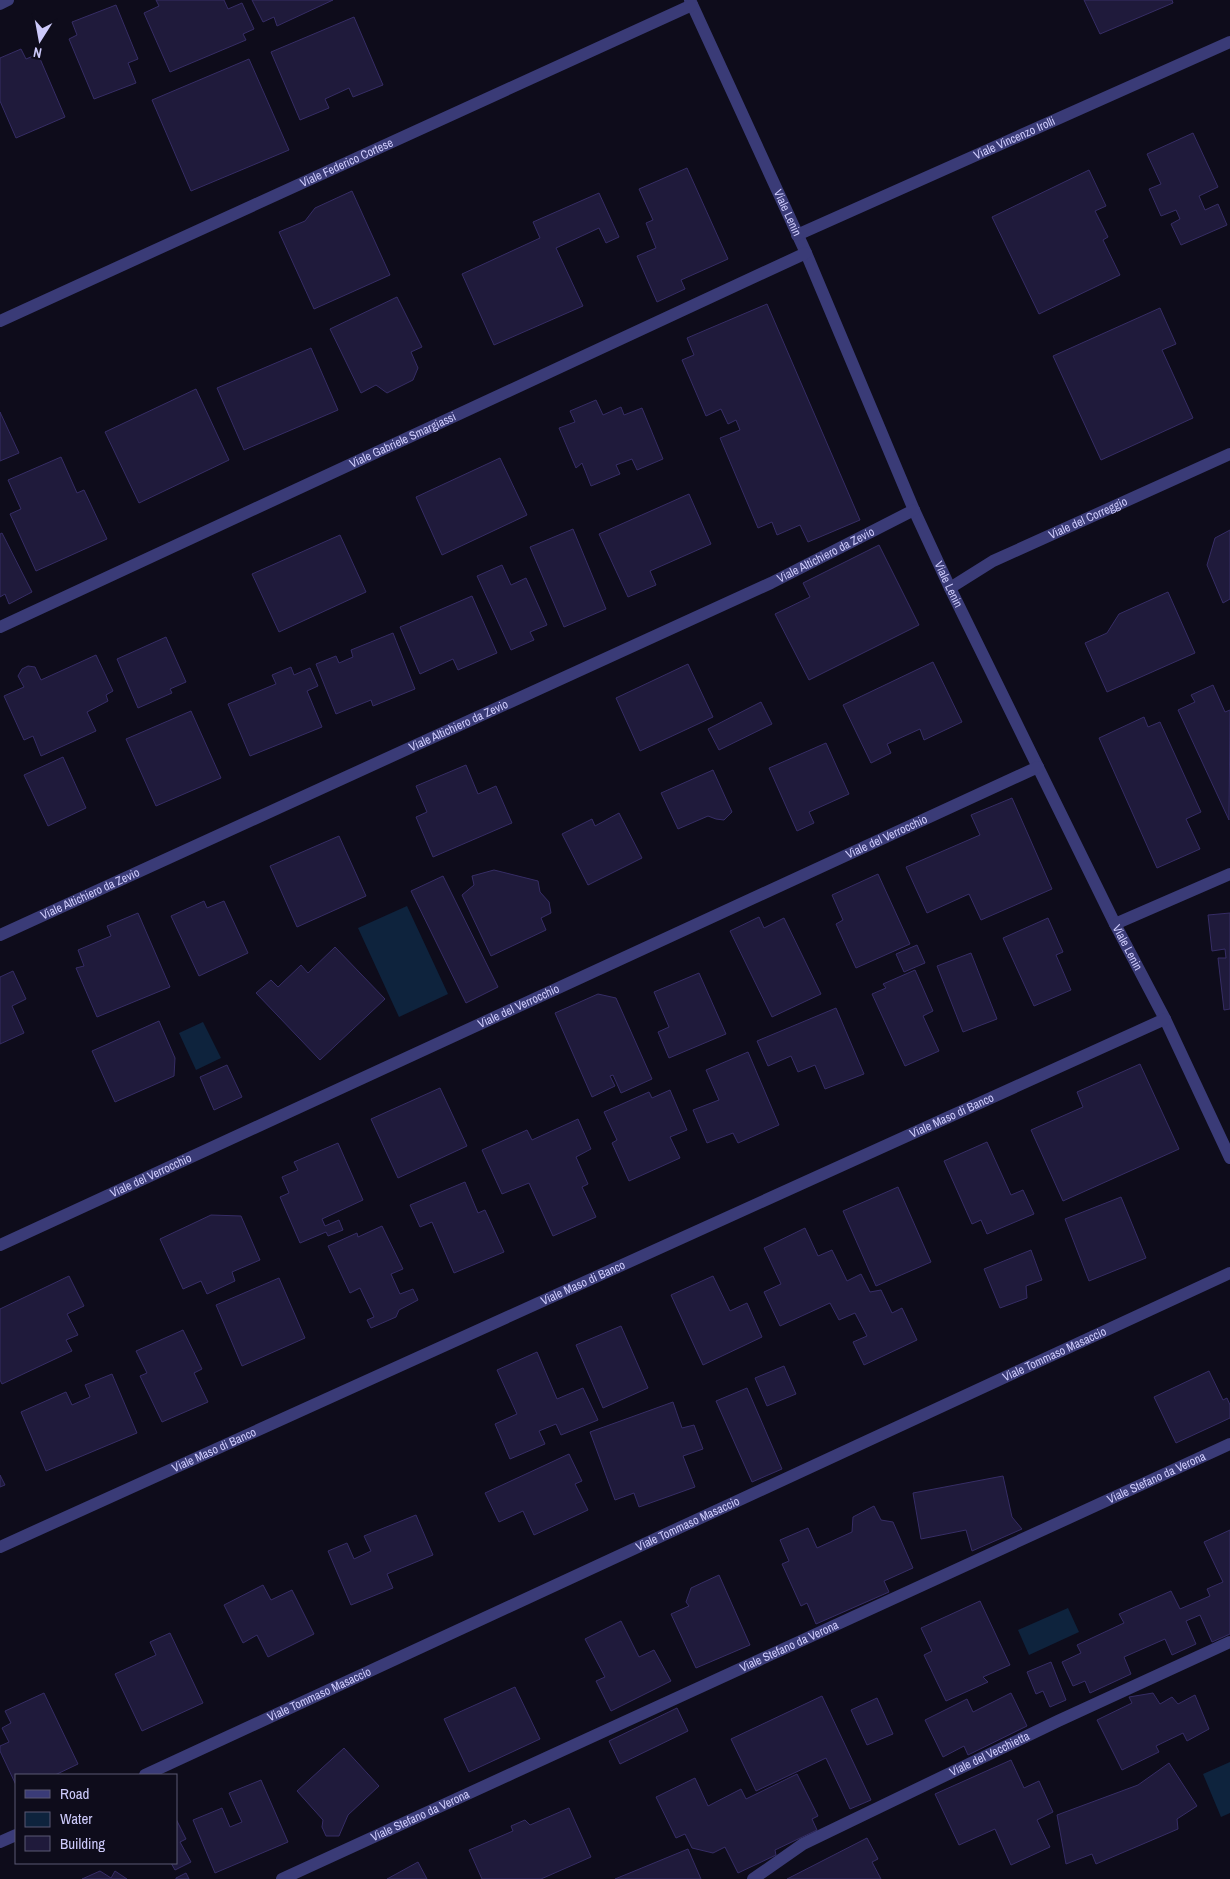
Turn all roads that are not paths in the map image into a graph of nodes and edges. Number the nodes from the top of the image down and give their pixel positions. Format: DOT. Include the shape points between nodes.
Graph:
graph roads {
  1 [pos="8,0"];
  2 [pos="691,2"];
  3 [pos="0,4"];
  4 [pos="1230,42"];
  5 [pos="797,235"];
  6 [pos="806,253"];
  7 [pos="0,321"];
  8 [pos="1230,454"];
  9 [pos="914,510"];
  10 [pos="950,588"];
  11 [pos="0,627"];
  12 [pos="1038,767"];
  13 [pos="1230,874"];
  14 [pos="1115,924"];
  15 [pos="0,935"];
  16 [pos="1165,1019"];
  17 [pos="1230,1158"];
  18 [pos="0,1245"];
  19 [pos="1230,1273"];
  20 [pos="1230,1444"];
  21 [pos="0,1547"];
  22 [pos="1230,1642"];
  23 [pos="147,1774"];
  24 [pos="15,1835"];
  25 [pos="0,1842"];
  26 [pos="282,1879"];
  27 [pos="754,1879"];
  1 -- 3 [label="street"];
  2 -- 5 [label="street, Viale Lenin"];
  2 -- 7 [label="street, Viale Federico Cortese"];
  4 -- 5 [label="street, Viale Vincenzo Irolli"];
  5 -- 6 [label="street, Viale Lenin"];
  6 -- 9 [label="street, Viale Lenin"];
  6 -- 11 [label="street, Viale Gabriele Smargiassi"];
  8 -- 10 [label="street, Viale del Correggio" via="993,561"];
  9 -- 10 [label="street, Viale Lenin"];
  9 -- 15 [label="street, Viale Altichiero da Zevio" via="771,583"];
  10 -- 12 [label="street, Viale Lenin"];
  12 -- 14 [label="street, Viale Lenin"];
  12 -- 18 [label="street, Viale del Verrocchio"];
  13 -- 14 [label="street"];
  14 -- 16 [label="street, Viale Lenin"];
  16 -- 17 [label="street, Viale Lenin"];
  16 -- 21 [label="street, Viale Maso di Banco"];
  19 -- 23 [label="street, Viale Tommaso Masaccio"];
  20 -- 26 [label="street, Viale Stefano da Verona"];
  22 -- 27 [label="street, Viale del Vecchietta" via="803,1844"];
  24 -- 25 [label="street"];
}
